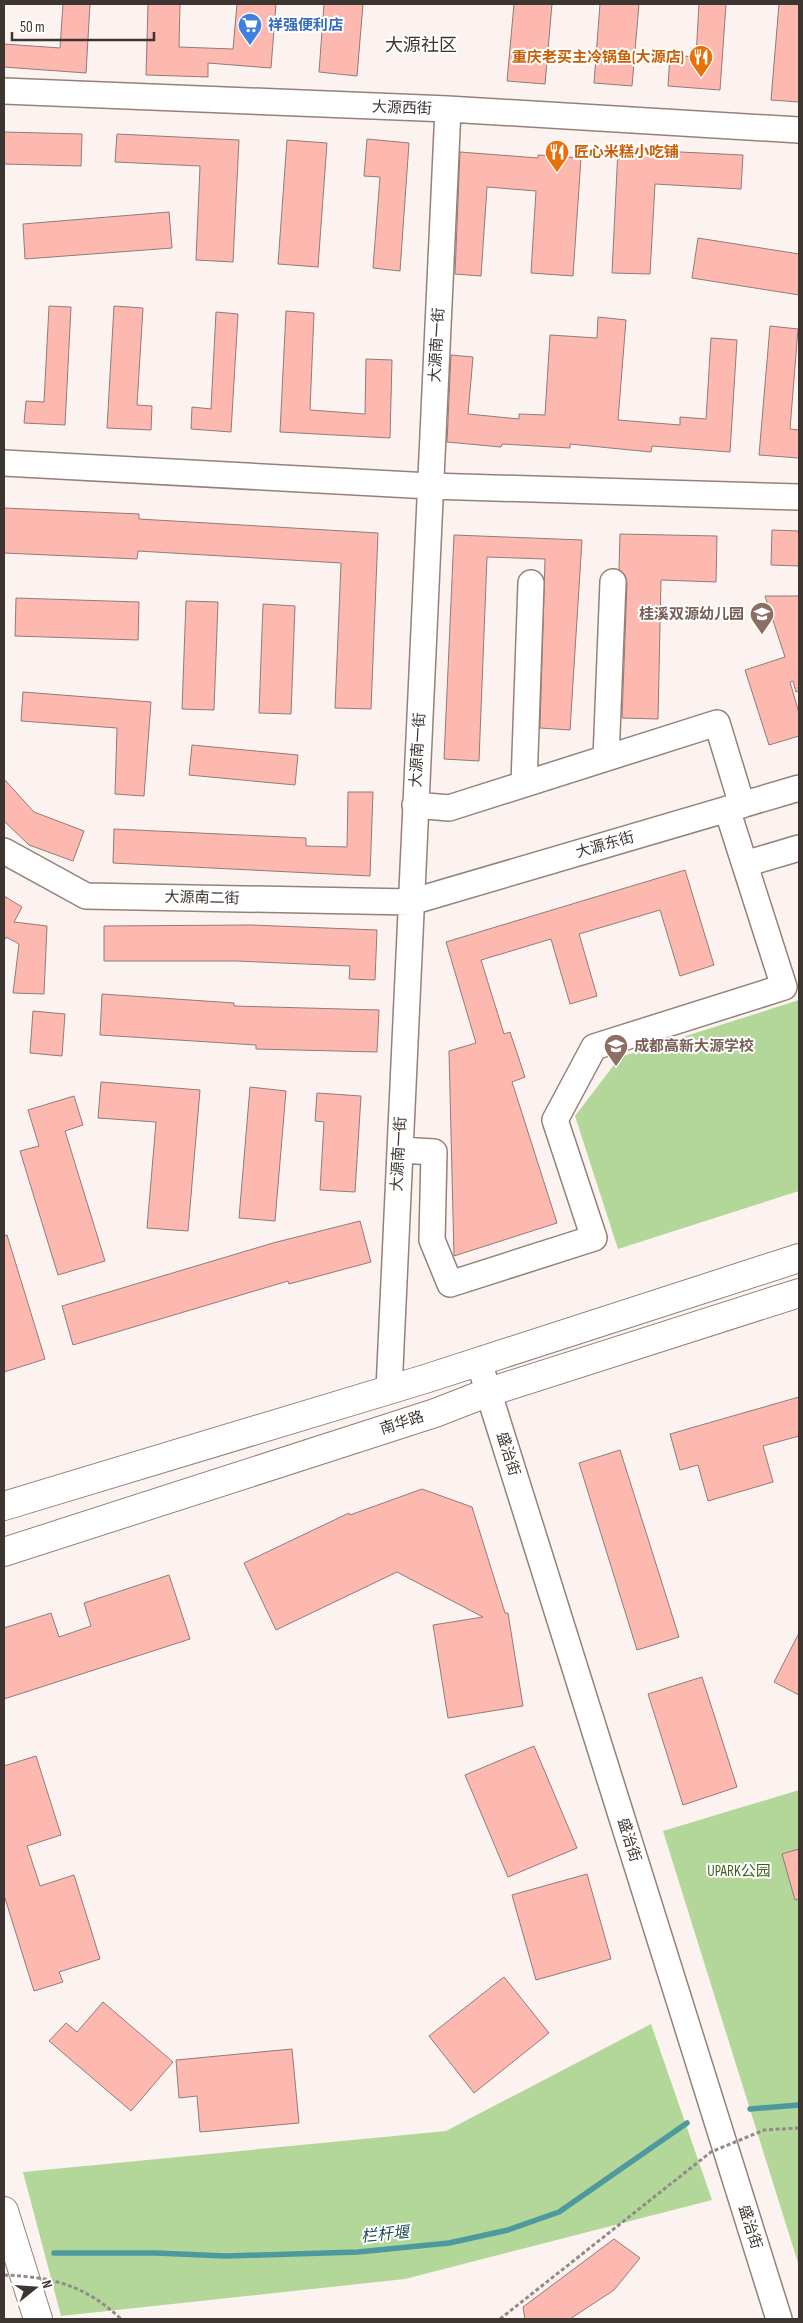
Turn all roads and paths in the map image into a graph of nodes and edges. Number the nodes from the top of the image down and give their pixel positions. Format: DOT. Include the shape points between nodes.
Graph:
graph roads {
  1 [pos="4,91"];
  2 [pos="448,110"];
  3 [pos="799,130"];
  4 [pos="4,463"];
  5 [pos="430,486"];
  6 [pos="799,497"];
  7 [pos="613,582"];
  8 [pos="531,583"];
  9 [pos="606,758"];
  10 [pos="524,784"];
  11 [pos="799,788"];
  12 [pos="415,805"];
  13 [pos="735,807"];
  14 [pos="799,848"];
  15 [pos="4,851"];
  16 [pos="745,864"];
  17 [pos="411,902"];
  18 [pos="792,985"];
  19 [pos="400,1150"];
  20 [pos="799,1258"];
  21 [pos="799,1293"];
  22 [pos="479,1362"];
  23 [pos="389,1390"];
  24 [pos="489,1392"];
  25 [pos="4,1506"];
  26 [pos="4,1552"];
  27 [pos="799,2128"];
  28 [pos="4,2211"];
  29 [pos="4,2275"];
  30 [pos="38,2319"];
  31 [pos="120,2319"];
  32 [pos="500,2319"];
  33 [pos="780,2319"];
  1 -- 2 [label="street, 大源西街"];
  2 -- 3 [label="street, 大源西街"];
  2 -- 5 [label="street, 大源南一街"];
  4 -- 5 [label="street"];
  5 -- 6 [label="street"];
  5 -- 12 [label="street, 大源南一街"];
  7 -- 9 [label="street"];
  8 -- 10 [label="street"];
  9 -- 10 [label="street"];
  9 -- 13 [label="street" via="717,723"];
  10 -- 12 [label="street" via="449,808"];
  11 -- 13 [label="street, 大源东街"];
  12 -- 17 [label="street, 大源南一街"];
  13 -- 16 [label="street"];
  13 -- 17 [label="street, 大源东街"];
  14 -- 16 [label="street"];
  15 -- 17 [label="street, 大源南二街" via="86,896"];
  16 -- 18 [label="street"];
  17 -- 19 [label="street, 大源南一街"];
  18 -- 19 [label="street" via="594,1047 555,1120 594,1238 450,1284 432,1240 434,1152"];
  19 -- 23 [label="street, 大源南一街"];
  20 -- 22 [label="main road"];
  21 -- 24 [label="main road, 南华路"];
  22 -- 23 [label="main road"];
  22 -- 24 [label="street, 盛治街"];
  23 -- 25 [label="main road"];
  24 -- 26 [label="main road, 南华路"];
  24 -- 33 [label="street, 盛治街"];
  27 -- 32 [label="path, bridge" via="764,2130 711,2152"];
  28 -- 30 [label="main road"];
  29 -- 31 [label="path, bridge" via="33,2276 68,2285 102,2301"];
}
